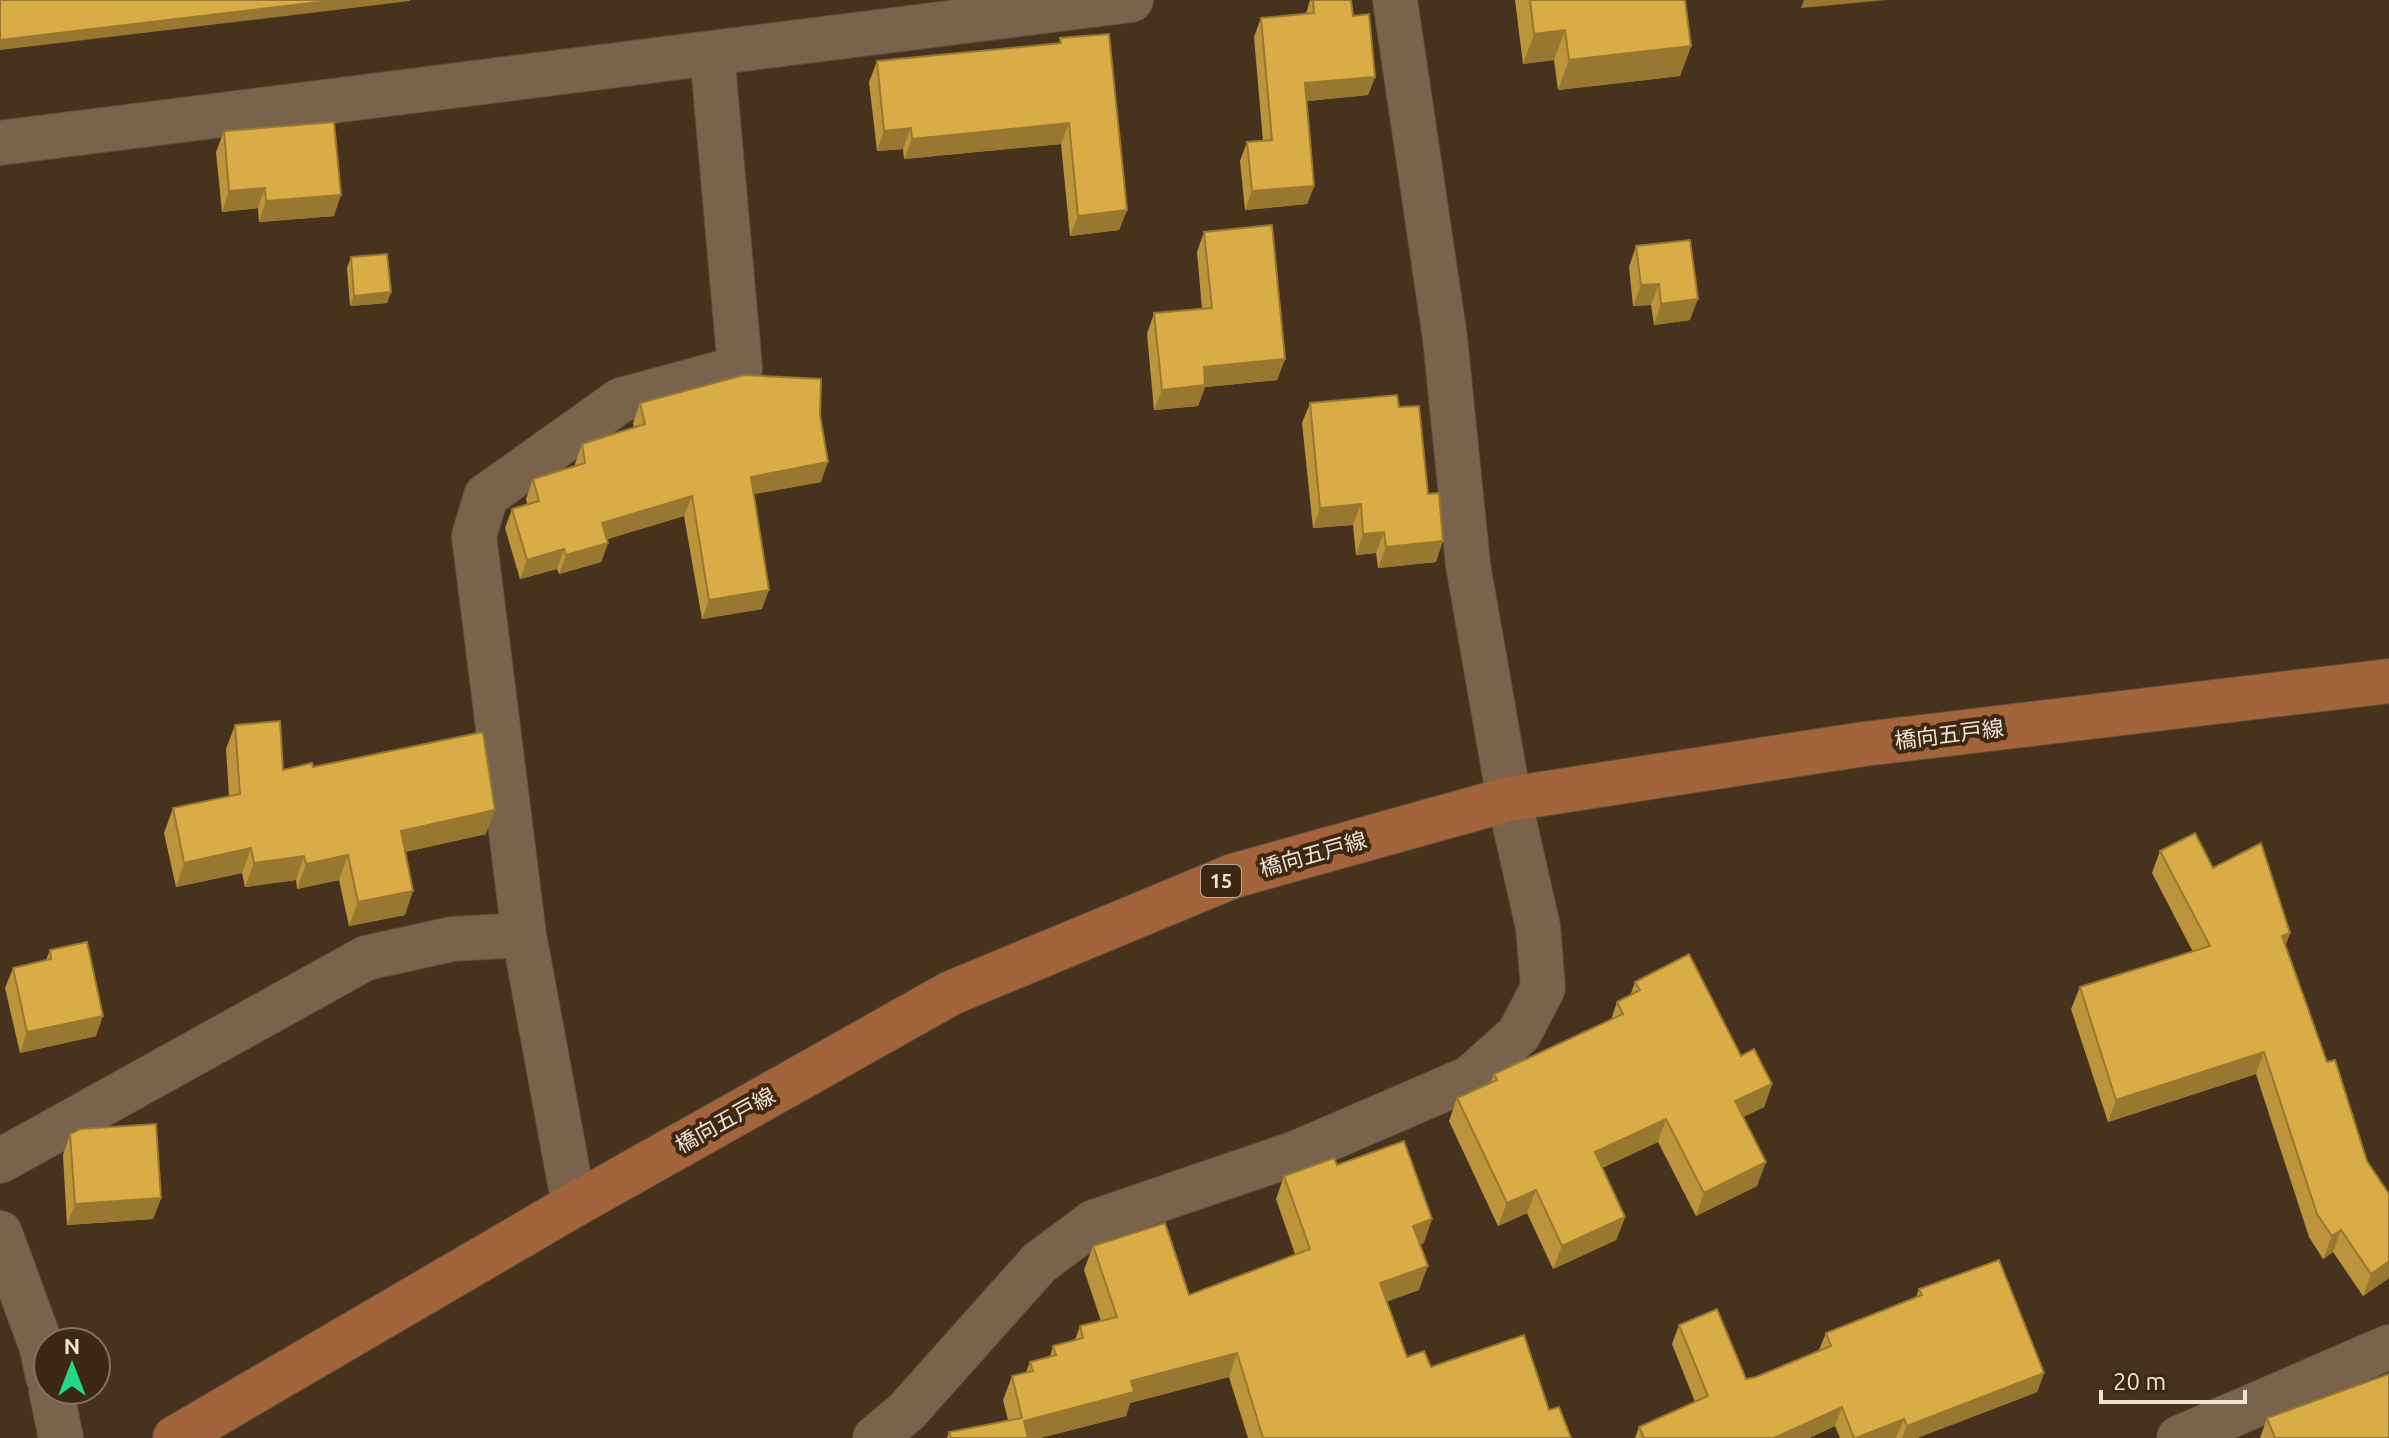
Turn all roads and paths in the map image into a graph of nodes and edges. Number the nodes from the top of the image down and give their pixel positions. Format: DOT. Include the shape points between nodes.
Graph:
graph roads {
  1 [pos="1131,0"];
  2 [pos="1395,0"];
  3 [pos="712,53"];
  4 [pos="0,143"];
  5 [pos="2389,681"];
  6 [pos="1509,799"];
  7 [pos="524,935"];
  8 [pos="0,1161"];
  9 [pos="574,1205"];
  10 [pos="0,1233"];
  11 [pos="34,1326"];
  12 [pos="2389,1347"];
  13 [pos="54,1406"];
  14 [pos="61,1438"];
  15 [pos="175,1438"];
  16 [pos="875,1438"];
  17 [pos="2179,1438"];
  1 -- 3 [label="street"];
  2 -- 6 [label="street" via="1445,338 1468,565"];
  3 -- 4 [label="street"];
  3 -- 7 [label="street" via="740,368 621,400 486,496 474,536"];
  5 -- 6 [label="main road, 橋向五戸線 / 15" via="1864,744"];
  6 -- 9 [label="main road, 橋向五戸線 / 15" via="1233,876 951,993"];
  6 -- 16 [label="street" via="1538,927 1543,988 1519,1034 1470,1078 1296,1153 1094,1222 1039,1263 907,1411"];
  7 -- 8 [label="street" via="452,939 366,958"];
  7 -- 9 [label="street"];
  9 -- 15 [label="main road, 橋向五戸線 / 15"];
  10 -- 11 [label="street"];
  12 -- 17 [label="street"];
  13 -- 14 [label="street"];
}
